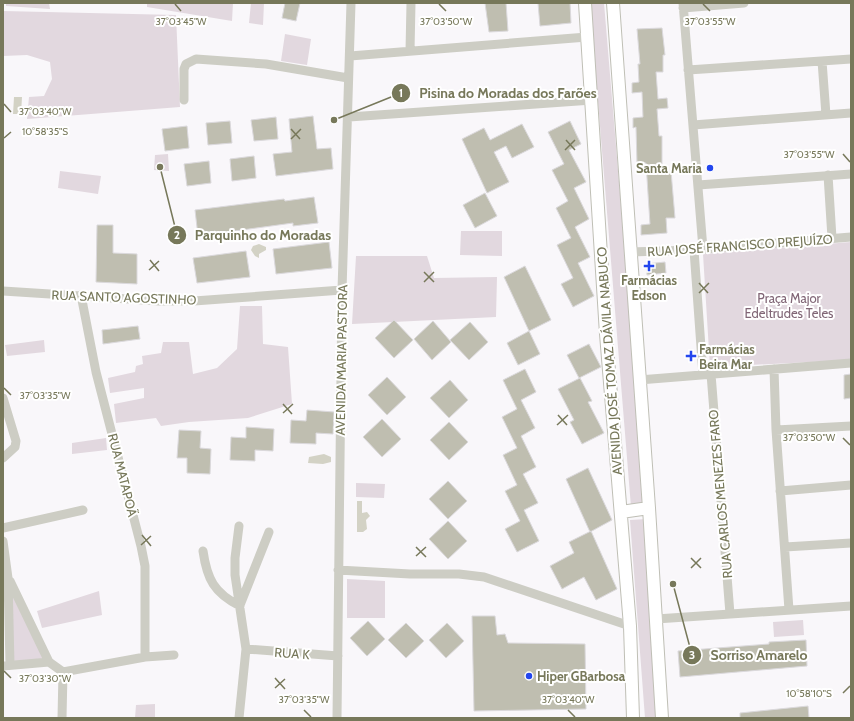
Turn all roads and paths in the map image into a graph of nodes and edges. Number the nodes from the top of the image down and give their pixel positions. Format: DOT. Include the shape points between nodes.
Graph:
graph roads {
  1 [pos="352,3"];
  2 [pos="411,3"];
  3 [pos="585,3"];
  4 [pos="613,3"];
  5 [pos="744,3"];
  6 [pos="683,6"];
  7 [pos="587,37"];
  8 [pos="410,51"];
  9 [pos="350,56"];
  10 [pos="851,59"];
  11 [pos="822,61"];
  12 [pos="688,70"];
  13 [pos="348,78"];
  14 [pos="184,100"];
  15 [pos="592,100"];
  16 [pos="851,113"];
  17 [pos="826,115"];
  18 [pos="349,117"];
  19 [pos="693,125"];
  20 [pos="851,174"];
  21 [pos="828,175"];
  22 [pos="698,185"];
  23 [pos="851,237"];
  24 [pos="832,238"];
  25 [pos="698,249"];
  26 [pos="630,252"];
  27 [pos="342,290"];
  28 [pos="3,291"];
  29 [pos="81,295"];
  30 [pos="851,363"];
  31 [pos="774,369"];
  32 [pos="707,375"];
  33 [pos="639,380"];
  34 [pos="3,398"];
  35 [pos="851,426"];
  36 [pos="776,430"];
  37 [pos="3,458"];
  38 [pos="851,485"];
  39 [pos="780,490"];
  40 [pos="649,508"];
  41 [pos="83,510"];
  42 [pos="620,512"];
  43 [pos="239,526"];
  44 [pos="3,528"];
  45 [pos="269,532"];
  46 [pos="3,541"];
  47 [pos="851,542"];
  48 [pos="785,547"];
  49 [pos="203,551"];
  50 [pos="338,570"];
  51 [pos="8,578"];
  52 [pos="240,606"];
  53 [pos="851,606"];
  54 [pos="789,610"];
  55 [pos="730,614"];
  56 [pos="656,619"];
  57 [pos="630,626"];
  58 [pos="246,649"];
  59 [pos="174,655"];
  60 [pos="338,656"];
  61 [pos="145,657"];
  62 [pos="49,662"];
  63 [pos="7,666"];
  64 [pos="63,672"];
  65 [pos="62,718"];
  66 [pos="239,718"];
  67 [pos="336,718"];
  68 [pos="633,718"];
  69 [pos="662,718"];
  1 -- 9 [label="street, AVENIDA MARIA PASTORA"];
  2 -- 8 [label="street"];
  3 -- 7 [label="main road, AVENIDA JOSÉ TOMAZ DÁVILA NABUCO"];
  4 -- 26 [label="main road"];
  5 -- 6 [label="street"];
  6 -- 12 [label="street, RUA CARLOS MENEZES FARO"];
  7 -- 8 [label="street"];
  7 -- 15 [label="main road, AVENIDA JOSÉ TOMAZ DÁVILA NABUCO"];
  8 -- 9 [label="street"];
  9 -- 13 [label="street, AVENIDA MARIA PASTORA"];
  10 -- 11 [label="street"];
  11 -- 12 [label="street"];
  11 -- 17 [label="street"];
  12 -- 19 [label="street, RUA CARLOS MENEZES FARO"];
  13 -- 14 [label="street" via="266,64 196,59 190,61 184,69"];
  13 -- 18 [label="street, AVENIDA MARIA PASTORA"];
  15 -- 18 [label="street"];
  15 -- 42 [label="main road, AVENIDA JOSÉ TOMAZ DÁVILA NABUCO"];
  16 -- 17 [label="street"];
  17 -- 19 [label="street"];
  18 -- 27 [label="street, AVENIDA MARIA PASTORA"];
  19 -- 22 [label="street, RUA CARLOS MENEZES FARO"];
  20 -- 21 [label="street"];
  21 -- 22 [label="street"];
  21 -- 24 [label="street"];
  22 -- 25 [label="street, RUA CARLOS MENEZES FARO"];
  23 -- 24 [label="street, RUA JOSÉ FRANCISCO PREJUÍZO"];
  24 -- 25 [label="street, RUA JOSÉ FRANCISCO PREJUÍZO"];
  25 -- 26 [label="street, RUA JOSÉ FRANCISCO PREJUÍZO"];
  25 -- 32 [label="street, RUA CARLOS MENEZES FARO"];
  26 -- 33 [label="main road"];
  27 -- 29 [label="street, RUA SANTO AGOSTINHO" via="194,301"];
  27 -- 50 [label="street, AVENIDA MARIA PASTORA"];
  28 -- 29 [label="street, RUA SANTO AGOSTINHO"];
  29 -- 61 [label="street, RUA MATAPOÃ" via="96,372 145,566"];
  30 -- 31 [label="street"];
  31 -- 32 [label="street"];
  31 -- 36 [label="street"];
  32 -- 33 [label="street"];
  32 -- 55 [label="street, RUA CARLOS MENEZES FARO"];
  33 -- 40 [label="main road"];
  34 -- 37 [label="street" via="16,441 15,447"];
  35 -- 36 [label="street"];
  36 -- 39 [label="street"];
  38 -- 39 [label="street"];
  39 -- 48 [label="street"];
  40 -- 42 [label="main road"];
  40 -- 56 [label="main road"];
  41 -- 44 [label="street"];
  42 -- 57 [label="main road, AVENIDA JOSÉ TOMAZ DÁVILA NABUCO"];
  43 -- 52 [label="street" via="235,575"];
  45 -- 52 [label="street"];
  46 -- 51 [label="street"];
  47 -- 48 [label="street"];
  48 -- 54 [label="street"];
  49 -- 52 [label="street" via="213,586 225,598"];
  50 -- 57 [label="street" via="484,577"];
  50 -- 60 [label="street, AVENIDA MARIA PASTORA"];
  51 -- 62 [label="street"];
  51 -- 63 [label="street"];
  52 -- 58 [label="street"];
  53 -- 54 [label="street"];
  54 -- 55 [label="street"];
  55 -- 56 [label="street"];
  56 -- 69 [label="main road"];
  57 -- 68 [label="main road, AVENIDA JOSÉ TOMAZ DÁVILA NABUCO"];
  58 -- 60 [label="street, RUA K"];
  58 -- 66 [label="street"];
  59 -- 61 [label="street"];
  60 -- 67 [label="street, AVENIDA MARIA PASTORA"];
  61 -- 64 [label="street"];
  62 -- 63 [label="street"];
  62 -- 64 [label="street"];
  64 -- 65 [label="street"];
}
